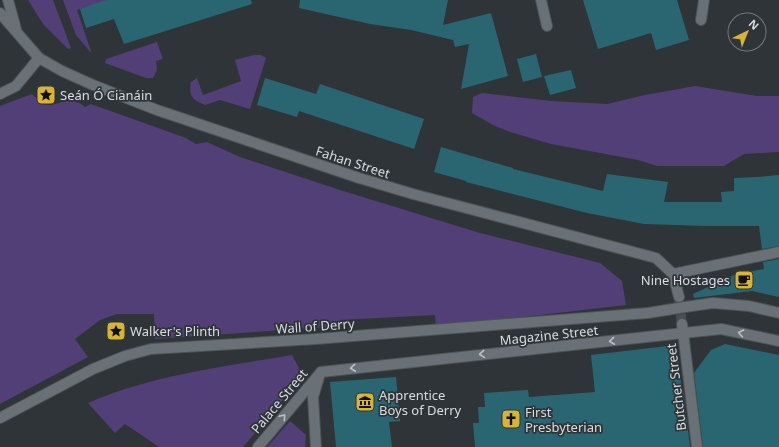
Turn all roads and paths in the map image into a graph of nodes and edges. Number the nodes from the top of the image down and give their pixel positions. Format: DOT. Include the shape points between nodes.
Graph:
graph roads {
  1 [pos="8,0"];
  2 [pos="541,0"];
  3 [pos="704,0"];
  4 [pos="0,13"];
  5 [pos="701,20"];
  6 [pos="547,26"];
  7 [pos="17,32"];
  8 [pos="39,58"];
  9 [pos="0,94"];
  10 [pos="779,252"];
  11 [pos="673,274"];
  12 [pos="679,297"];
  13 [pos="779,313"];
  14 [pos="683,329"];
  15 [pos="779,341"];
  16 [pos="321,372"];
  17 [pos="0,418"];
  18 [pos="258,447"];
  19 [pos="316,447"];
  20 [pos="696,447"];
  1 -- 7 [label="street, Fahan Street"];
  2 -- 6 [label="street"];
  3 -- 5 [label="street"];
  4 -- 7 [label="street, Fahan Street"];
  7 -- 8 [label="street, Fahan Street"];
  8 -- 9 [label="street" via="16,86"];
  8 -- 11 [label="street, Fahan Street" via="93,85 157,110 420,196 656,258"];
  10 -- 11 [label="street"];
  11 -- 12 [label="street"];
  13 -- 17 [label="street, Wall of Derry, bridge" via="749,306 713,303 648,312 316,339 150,349 93,369"];
  15 -- 14 [label="street, Magazine Street, one-way" via="721,329"];
  14 -- 16 [label="street, Magazine Street, one-way"];
  14 -- 20 [label="street, Butcher Street"];
  18 -- 16 [label="street, Palace Street, one-way"];
  16 -- 19 [label="street" via="313,396"];
}
